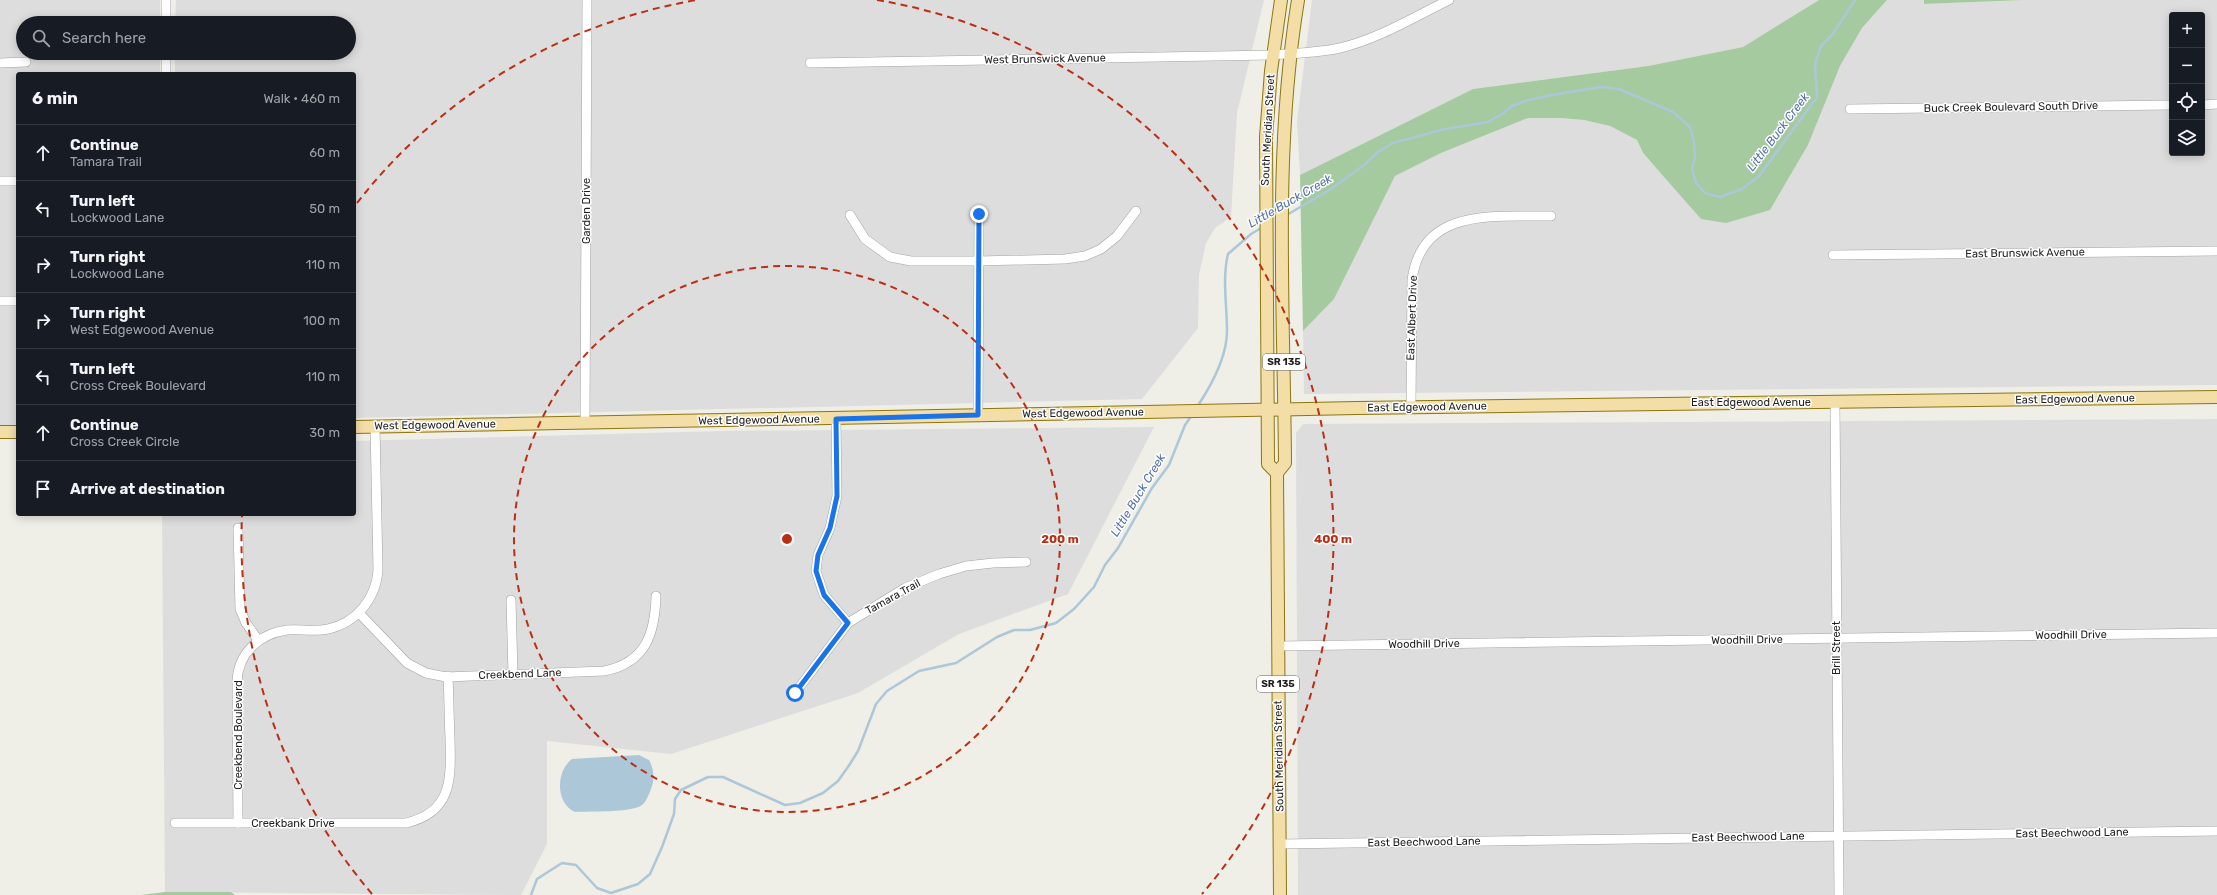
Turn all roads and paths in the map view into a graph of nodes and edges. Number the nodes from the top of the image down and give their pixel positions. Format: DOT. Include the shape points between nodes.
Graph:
graph roads {
  1 [pos="166,0"];
  2 [pos="587,0"];
  3 [pos="1281,0"];
  4 [pos="1298,0"];
  5 [pos="1448,0"];
  6 [pos="166,16"];
  7 [pos="1281,54"];
  8 [pos="166,60"];
  9 [pos="26,62"];
  10 [pos="0,63"];
  11 [pos="810,63"];
  12 [pos="166,72"];
  13 [pos="2217,104"];
  14 [pos="2169,105"];
  15 [pos="2205,105"];
  16 [pos="1850,109"];
  17 [pos="0,181"];
  18 [pos="16,181"];
  19 [pos="1136,211"];
  20 [pos="979,214"];
  21 [pos="850,215"];
  22 [pos="1551,216"];
  23 [pos="2217,251"];
  24 [pos="1833,255"];
  25 [pos="979,261"];
  26 [pos="0,301"];
  27 [pos="16,301"];
  28 [pos="2217,397"];
  29 [pos="1835,402"];
  30 [pos="1411,407"];
  31 [pos="1267,410"];
  32 [pos="1285,410"];
  33 [pos="978,415"];
  34 [pos="836,419"];
  35 [pos="585,422"];
  36 [pos="375,426"];
  37 [pos="356,427"];
  38 [pos="0,432"];
  39 [pos="16,432"];
  40 [pos="1277,473"];
  41 [pos="238,528"];
  42 [pos="1026,562"];
  43 [pos="656,596"];
  44 [pos="511,600"];
  45 [pos="359,613"];
  46 [pos="848,623"];
  47 [pos="2217,633"];
  48 [pos="1836,639"];
  49 [pos="258,640"];
  50 [pos="1278,646"];
  51 [pos="513,674"];
  52 [pos="448,676"];
  53 [pos="795,693"];
  54 [pos="175,823"];
  55 [pos="238,823"];
  56 [pos="2217,831"];
  57 [pos="1838,836"];
  58 [pos="1280,844"];
  59 [pos="1280,895"];
  60 [pos="1838,895"];
  1 -- 6 [label="street"];
  2 -- 35 [label="street, Garden Drive"];
  3 -- 7 [label="main road, South Meridian Street / SR 135"];
  4 -- 7 [label="main road, South Meridian Street / SR 135"];
  5 -- 7 [label="street" via="1389,30 1348,45 1318,52"];
  7 -- 11 [label="street, West Brunswick Avenue"];
  7 -- 31 [label="main road, South Meridian Street / SR 135" via="1267,113"];
  7 -- 32 [label="main road, South Meridian Street / SR 135" via="1285,112 1282,184"];
  8 -- 12 [label="street"];
  9 -- 10 [label="street"];
  13 -- 15 [label="street"];
  14 -- 16 [label="street, Buck Creek Boulevard South Drive"];
  17 -- 18 [label="street"];
  19 -- 25 [label="street" via="1117,236 1101,249 1086,256 1065,259"];
  20 -- 25 [label="street"];
  21 -- 25 [label="street" via="865,239 890,256 911,261"];
  22 -- 30 [label="street, East Albert Drive" via="1468,218 1441,230 1426,245 1416,264 1412,280"];
  23 -- 24 [label="street, East Brunswick Avenue"];
  25 -- 33 [label="street"];
  26 -- 27 [label="street"];
  28 -- 29 [label="main road, East Edgewood Avenue"];
  29 -- 30 [label="main road, East Edgewood Avenue"];
  29 -- 48 [label="street, Brill Street"];
  30 -- 32 [label="main road, East Edgewood Avenue"];
  31 -- 32 [label="main road, West Edgewood Avenue"];
  31 -- 33 [label="main road, West Edgewood Avenue"];
  31 -- 40 [label="main road, South Meridian Street / SR 135" via="1268,464"];
  32 -- 40 [label="main road, South Meridian Street / SR 135" via="1285,463"];
  33 -- 34 [label="main road, West Edgewood Avenue"];
  34 -- 35 [label="main road, West Edgewood Avenue"];
  34 -- 46 [label="street" via="837,496 831,524 818,555 816,571 824,595"];
  35 -- 36 [label="main road, West Edgewood Avenue"];
  36 -- 37 [label="main road, West Edgewood Avenue"];
  36 -- 45 [label="street, Creekbend Boulevard" via="378,574 372,596"];
  38 -- 39 [label="main road"];
  40 -- 50 [label="main road, South Meridian Street / SR 135"];
  41 -- 49 [label="street" via="240,609"];
  42 -- 46 [label="street, Tamara Trail" via="982,564 939,574 905,588"];
  43 -- 51 [label="street, Creekbend Lane" via="655,620 650,636 638,654 621,666 604,671"];
  44 -- 51 [label="street"];
  45 -- 49 [label="street, Creekbend Boulevard" via="345,623 329,629 282,631"];
  45 -- 52 [label="street, Creekbend Lane" via="407,663 432,675"];
  46 -- 53 [label="street, Tamara Trail"];
  47 -- 48 [label="street, Woodhill Drive"];
  48 -- 50 [label="street, Woodhill Drive"];
  48 -- 57 [label="street, Brill Street"];
  49 -- 55 [label="street, Creekbend Boulevard" via="242,661 237,678"];
  50 -- 58 [label="main road, South Meridian Street / SR 135"];
  51 -- 52 [label="street, Creekbend Lane"];
  52 -- 55 [label="street, Creekbank Drive" via="450,782 439,804 421,818 412,821"];
  54 -- 55 [label="street, Creekbank Drive"];
  56 -- 57 [label="street, East Beechwood Lane"];
  57 -- 58 [label="street, East Beechwood Lane"];
  57 -- 60 [label="street, Brill Street"];
  58 -- 59 [label="main road, South Meridian Street / SR 135"];
}
